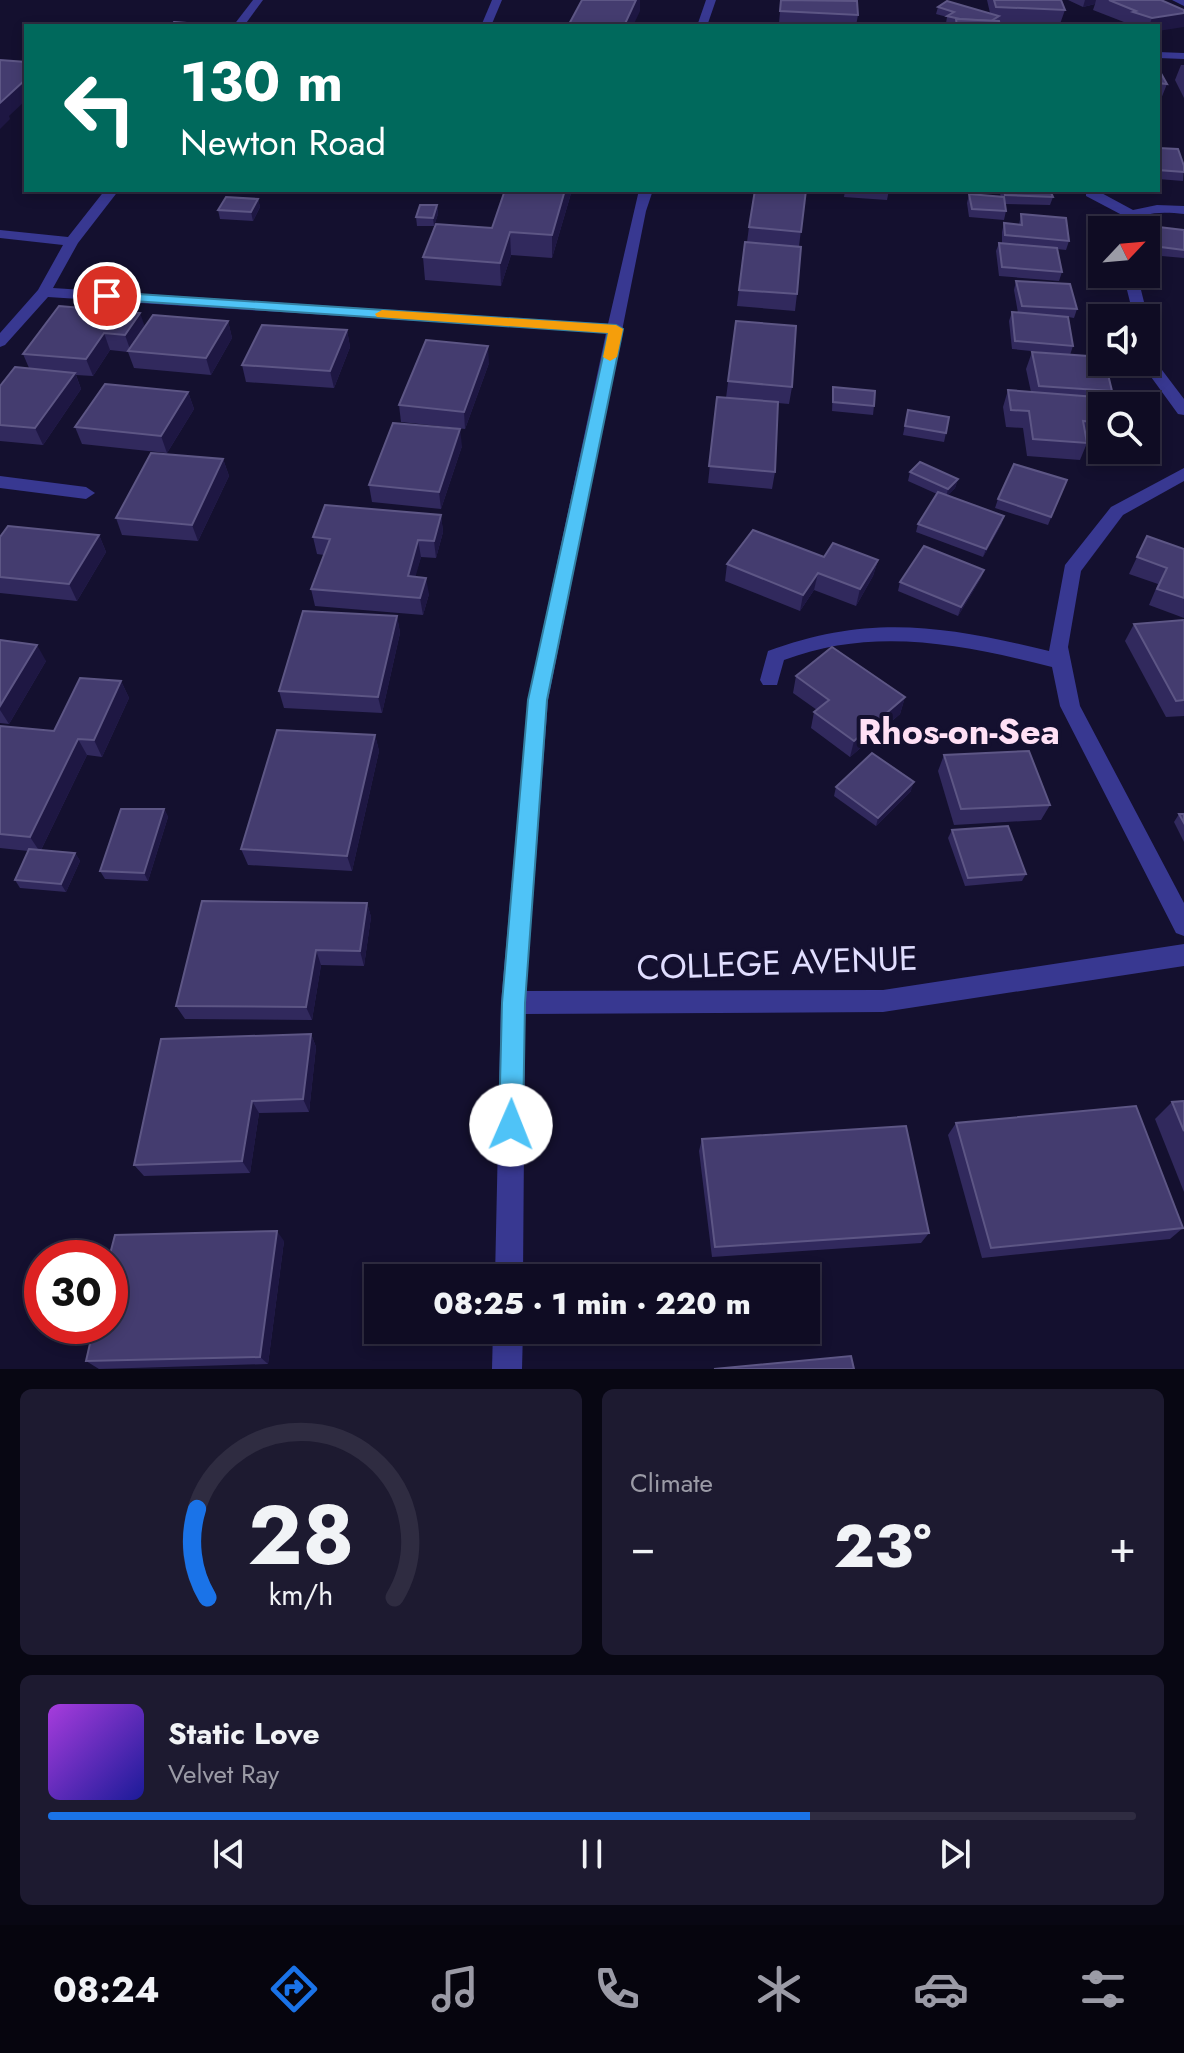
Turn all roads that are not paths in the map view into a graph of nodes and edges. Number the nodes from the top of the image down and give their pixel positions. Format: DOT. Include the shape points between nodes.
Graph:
graph roads {
  1 [pos="246,0"];
  2 [pos="258,0"];
  3 [pos="497,0"];
  4 [pos="711,0"];
  5 [pos="1177,0"];
  6 [pos="1184,3"];
  7 [pos="240,24"];
  8 [pos="487,24"];
  9 [pos="703,24"];
  10 [pos="1160,55"];
  11 [pos="1184,56"];
  12 [pos="110,192"];
  13 [pos="645,192"];
  14 [pos="1091,193"];
  15 [pos="1184,210"];
  16 [pos="1130,214"];
  17 [pos="0,234"];
  18 [pos="72,242"];
  19 [pos="44,292"];
  20 [pos="616,329"];
  21 [pos="0,342"];
  22 [pos="1158,376"];
  23 [pos="1184,410"];
  24 [pos="1184,474"];
  25 [pos="0,482"];
  26 [pos="86,493"];
  27 [pos="1062,662"];
  28 [pos="770,680"];
  29 [pos="1184,926"];
  30 [pos="1184,955"];
  31 [pos="513,1003"];
  32 [pos="509,1264"];
  33 [pos="508,1344"];
  34 [pos="507,1369"];
  1 -- 2 [label="street"];
  2 -- 7 [label="street"];
  3 -- 8 [label="street"];
  4 -- 9 [label="street"];
  5 -- 6 [label="street"];
  10 -- 11 [label="street"];
  12 -- 18 [label="street"];
  13 -- 20 [label="street"];
  14 -- 16 [label="street"];
  15 -- 16 [label="street" via="1148,208"];
  17 -- 18 [label="street"];
  18 -- 19 [label="street"];
  19 -- 20 [label="street"];
  19 -- 21 [label="street"];
  20 -- 31 [label="street" via="538,700"];
  22 -- 23 [label="street"];
  24 -- 27 [label="street" via="1117,511 1072,570 1058,647"];
  25 -- 26 [label="street"];
  27 -- 28 [label="street" via="930,633 839,634 775,656"];
  27 -- 29 [label="street" via="1070,706"];
  30 -- 31 [label="street, COLLEGE AVENUE" via="883,1001"];
  31 -- 32 [label="street"];
  33 -- 34 [label="street"];
}
